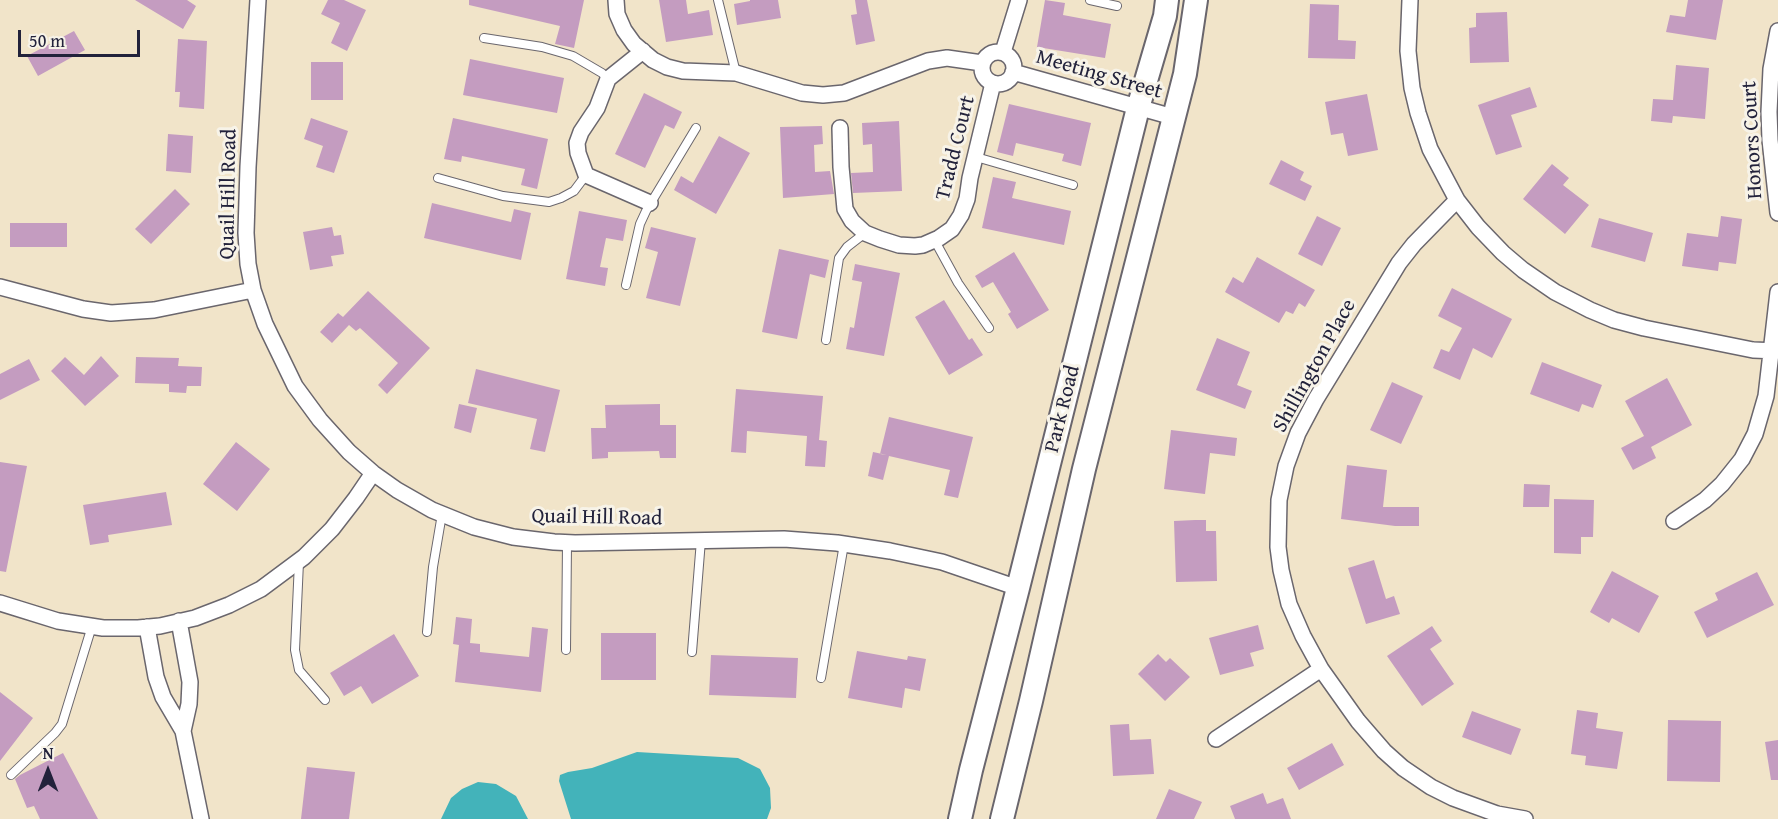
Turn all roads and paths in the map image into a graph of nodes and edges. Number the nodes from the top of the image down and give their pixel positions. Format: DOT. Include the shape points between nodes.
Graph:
graph roads {
  1 [pos="258,0"];
  2 [pos="616,0"];
  3 [pos="718,0"];
  4 [pos="1019,0"];
  5 [pos="1090,0"];
  6 [pos="1167,0"];
  7 [pos="1196,0"];
  8 [pos="1410,0"];
  9 [pos="1117,6"];
  10 [pos="1778,31"];
  11 [pos="484,38"];
  12 [pos="643,51"];
  13 [pos="1003,52"];
  14 [pos="982,63"];
  15 [pos="1013,72"];
  16 [pos="736,73"];
  17 [pos="608,79"];
  18 [pos="993,83"];
  19 [pos="1138,108"];
  20 [pos="1173,117"];
  21 [pos="696,128"];
  22 [pos="840,128"];
  23 [pos="976,157"];
  24 [pos="586,175"];
  25 [pos="438,178"];
  26 [pos="1073,184"];
  27 [pos="1457,200"];
  28 [pos="650,203"];
  29 [pos="1778,213"];
  30 [pos="865,233"];
  31 [pos="935,241"];
  32 [pos="626,285"];
  33 [pos="0,287"];
  34 [pos="253,290"];
  35 [pos="1778,292"];
  36 [pos="989,328"];
  37 [pos="826,340"];
  38 [pos="1775,351"];
  39 [pos="373,473"];
  40 [pos="442,514"];
  41 [pos="1674,521"];
  42 [pos="701,540"];
  43 [pos="567,543"];
  44 [pos="844,544"];
  45 [pos="299,561"];
  46 [pos="1018,588"];
  47 [pos="0,603"];
  48 [pos="179,621"];
  49 [pos="92,626"];
  50 [pos="147,627"];
  51 [pos="427,632"];
  52 [pos="566,650"];
  53 [pos="692,652"];
  54 [pos="1322,669"];
  55 [pos="820,678"];
  56 [pos="325,700"];
  57 [pos="183,731"];
  58 [pos="1216,739"];
  59 [pos="11,775"];
  60 [pos="201,819"];
  61 [pos="960,819"];
  62 [pos="1002,819"];
  63 [pos="1526,819"];
  1 -- 34 [label="street, Quail Hill Road" via="246,233"];
  2 -- 12 [label="street" via="624,30"];
  3 -- 16 [label="lane"];
  4 -- 13 [label="street"];
  5 -- 9 [label="lane"];
  6 -- 19 [label="main road, Park Road"];
  7 -- 20 [label="main road, Park Road" via="1185,74"];
  8 -- 27 [label="street" via="1408,51 1412,88 1430,149"];
  10 -- 29 [label="street, Honors Court" via="1769,112"];
  11 -- 17 [label="lane" via="573,56"];
  12 -- 16 [label="street" via="668,68"];
  12 -- 17 [label="street"];
  13 -- 14 [label="street" via="990,54"];
  13 -- 15 [label="street" via="1012,60"];
  14 -- 16 [label="street" via="947,58 928,61 855,90 823,95 802,93"];
  14 -- 18 [label="street" via="984,76"];
  15 -- 18 [label="street" via="1005,82"];
  15 -- 19 [label="street, Meeting Street"];
  17 -- 24 [label="street" via="577,143"];
  18 -- 23 [label="street, Tradd Court"];
  19 -- 20 [label="street, Meeting Street"];
  19 -- 46 [label="main road, Park Road"];
  20 -- 62 [label="main road, Park Road" via="1084,469"];
  21 -- 28 [label="lane"];
  22 -- 30 [label="street" via="845,209"];
  23 -- 26 [label="lane"];
  23 -- 31 [label="street, Tradd Court" via="961,215 952,229"];
  24 -- 25 [label="lane" via="574,191 549,202 502,196"];
  24 -- 28 [label="street"];
  27 -- 38 [label="street" via="1478,227 1523,270 1590,310 1644,328"];
  27 -- 54 [label="street, Shillington Place" via="1399,263 1316,399 1286,466 1277,524 1281,570 1289,604"];
  28 -- 32 [label="lane" via="640,224"];
  30 -- 31 [label="street" via="899,245"];
  30 -- 37 [label="lane" via="839,258"];
  31 -- 36 [label="lane"];
  33 -- 34 [label="street" via="111,313 154,310"];
  34 -- 39 [label="street, Quail Hill Road" via="295,386 320,420"];
  35 -- 38 [label="street"];
  38 -- 41 [label="street" via="1762,415 1747,451 1722,484"];
  39 -- 40 [label="street, Quail Hill Road"];
  39 -- 45 [label="street" via="332,529"];
  40 -- 43 [label="street, Quail Hill Road" via="513,537"];
  40 -- 51 [label="lane"];
  42 -- 43 [label="street, Quail Hill Road"];
  42 -- 44 [label="street, Quail Hill Road" via="784,539"];
  42 -- 53 [label="lane"];
  43 -- 52 [label="lane"];
  44 -- 46 [label="street, Quail Hill Road" via="942,562"];
  44 -- 55 [label="lane"];
  45 -- 48 [label="street" via="261,589 229,605"];
  45 -- 56 [label="lane" via="295,650 299,670"];
  46 -- 61 [label="main road, Park Road"];
  47 -- 49 [label="street" via="58,621"];
  48 -- 50 [label="street"];
  48 -- 57 [label="street" via="190,682"];
  49 -- 50 [label="street"];
  49 -- 59 [label="lane" via="62,724"];
  50 -- 57 [label="street" via="156,677"];
  54 -- 58 [label="street"];
  54 -- 63 [label="street, Shillington Place" via="1358,721 1403,768 1452,798 1497,814"];
  57 -- 60 [label="street"];
}
